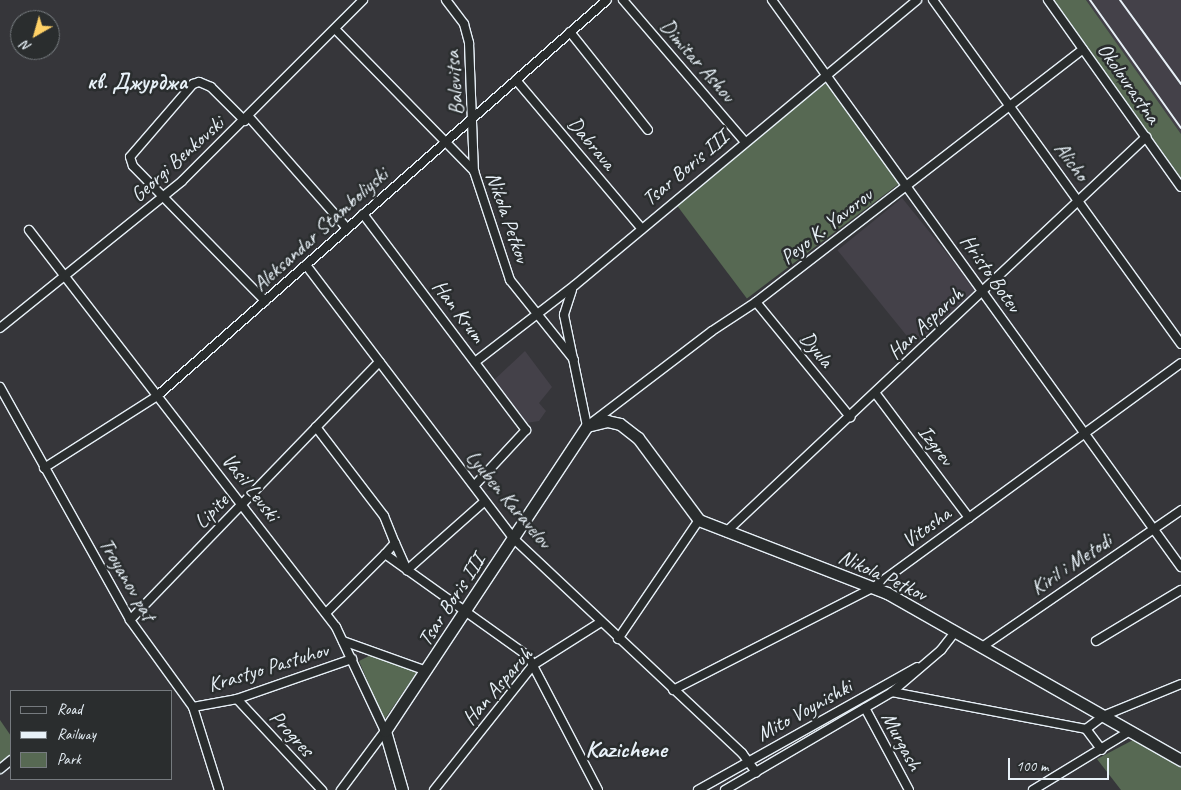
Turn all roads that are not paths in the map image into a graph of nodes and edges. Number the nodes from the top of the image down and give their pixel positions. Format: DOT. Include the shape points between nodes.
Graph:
graph roads {
  1 [pos="363,0"];
  2 [pos="446,0"];
  3 [pos="606,0"];
  4 [pos="623,0"];
  5 [pos="772,0"];
  6 [pos="917,0"];
  7 [pos="933,0"];
  8 [pos="1048,0"];
  9 [pos="335,29"];
  10 [pos="570,32"];
  11 [pos="1084,49"];
  12 [pos="828,75"];
  13 [pos="516,80"];
  14 [pos="1008,104"];
  15 [pos="474,116"];
  16 [pos="247,119"];
  17 [pos="648,130"];
  18 [pos="1146,137"];
  19 [pos="445,142"];
  20 [pos="745,142"];
  21 [pos="474,171"];
  22 [pos="907,184"];
  23 [pos="1181,187"];
  24 [pos="163,198"];
  25 [pos="1079,202"];
  26 [pos="363,214"];
  27 [pos="347,228"];
  28 [pos="642,229"];
  29 [pos="29,230"];
  30 [pos="306,265"];
  31 [pos="64,276"];
  32 [pos="575,285"];
  33 [pos="983,292"];
  34 [pos="265,301"];
  35 [pos="756,302"];
  36 [pos="536,314"];
  37 [pos="0,328"];
  38 [pos="1181,344"];
  39 [pos="574,360"];
  40 [pos="379,362"];
  41 [pos="475,362"];
  42 [pos="1181,362"];
  43 [pos="0,387"];
  44 [pos="876,394"];
  45 [pos="157,396"];
  46 [pos="850,417"];
  47 [pos="587,426"];
  48 [pos="316,427"];
  49 [pos="1084,433"];
  50 [pos="44,468"];
  51 [pos="474,486"];
  52 [pos="486,502"];
  53 [pos="242,505"];
  54 [pos="1181,510"];
  55 [pos="969,518"];
  56 [pos="699,520"];
  57 [pos="1154,529"];
  58 [pos="726,532"];
  59 [pos="514,539"];
  60 [pos="395,543"];
  61 [pos="385,554"];
  62 [pos="1181,567"];
  63 [pos="407,570"];
  64 [pos="874,587"];
  65 [pos="1181,590"];
  66 [pos="465,612"];
  67 [pos="326,613"];
  68 [pos="130,620"];
  69 [pos="600,622"];
  70 [pos="955,632"];
  71 [pos="618,639"];
  72 [pos="343,641"];
  73 [pos="1096,641"];
  74 [pos="982,647"];
  75 [pos="352,659"];
  76 [pos="928,662"];
  77 [pos="533,665"];
  78 [pos="427,671"];
  79 [pos="1181,684"];
  80 [pos="673,690"];
  81 [pos="892,692"];
  82 [pos="237,699"];
  83 [pos="193,707"];
  84 [pos="865,708"];
  85 [pos="1103,716"];
  86 [pos="1086,729"];
  87 [pos="1130,731"];
  88 [pos="385,732"];
  89 [pos="1102,750"];
  90 [pos="1180,758"];
  91 [pos="10,761"];
  92 [pos="748,761"];
  93 [pos="0,769"];
  94 [pos="756,772"];
  95 [pos="734,788"];
  96 [pos="216,790"];
  97 [pos="322,790"];
  98 [pos="341,790"];
  99 [pos="402,790"];
  100 [pos="434,790"];
  101 [pos="598,790"];
  102 [pos="698,790"];
  103 [pos="725,790"];
  104 [pos="909,790"];
  105 [pos="1033,790"];
  1 -- 9 [label="street, Georgi Benkovski"];
  2 -- 15 [label="street, Balevitsa" via="467,33"];
  3 -- 10 [label="street, Aleksandar Stamboliyski"];
  4 -- 20 [label="street, Dimitar Ashov"];
  5 -- 12 [label="street, Hristo Botev"];
  6 -- 12 [label="street, Tsar Boris III"];
  7 -- 14 [label="street, Alicho"];
  8 -- 11 [label="street, Okolovrastna"];
  9 -- 16 [label="street, Georgi Benkovski"];
  9 -- 19 [label="street, Nikola Petkov"];
  10 -- 13 [label="street, Aleksandar Stamboliyski"];
  10 -- 17 [label="street"];
  11 -- 14 [label="street, Peyo K. Yavorov"];
  11 -- 18 [label="street, Okolovrastna"];
  12 -- 20 [label="street, Tsar Boris III"];
  12 -- 22 [label="street, Hristo Botev"];
  13 -- 15 [label="street, Aleksandar Stamboliyski"];
  13 -- 28 [label="street, Dabrava"];
  14 -- 22 [label="street, Peyo K. Yavorov"];
  14 -- 25 [label="street, Alicho"];
  15 -- 19 [label="street, Aleksandar Stamboliyski"];
  15 -- 21 [label="street, Balevitsa"];
  16 -- 24 [label="street, Georgi Benkovski"];
  16 -- 24 [label="street" via="205,82 193,84 148,138 132,152 131,161"];
  16 -- 27 [label="street"];
  18 -- 23 [label="street, Okolovrastna"];
  18 -- 25 [label="street, Han Asparuh"];
  19 -- 21 [label="street, Nikola Petkov"];
  19 -- 26 [label="street, Aleksandar Stamboliyski"];
  20 -- 28 [label="street, Tsar Boris III"];
  21 -- 36 [label="street, Nikola Petkov" via="510,280"];
  22 -- 33 [label="street, Hristo Botev"];
  22 -- 35 [label="street, Peyo K. Yavorov"];
  24 -- 31 [label="street, Georgi Benkovski"];
  24 -- 34 [label="street"];
  25 -- 33 [label="street, Han Asparuh"];
  25 -- 38 [label="street, Alicho"];
  26 -- 27 [label="street, Aleksandar Stamboliyski"];
  26 -- 41 [label="street, Han Krum"];
  27 -- 30 [label="street, Aleksandar Stamboliyski"];
  28 -- 32 [label="street, Tsar Boris III"];
  29 -- 31 [label="street, Vasil Levski"];
  30 -- 34 [label="street, Aleksandar Stamboliyski"];
  30 -- 40 [label="street, Lyuben Karavelov"];
  31 -- 37 [label="street, Georgi Benkovski"];
  31 -- 45 [label="street, Vasil Levski"];
  32 -- 36 [label="street, Tsar Boris III"];
  32 -- 39 [label="street" via="566,300 564,315"];
  33 -- 44 [label="street, Han Asparuh"];
  33 -- 49 [label="street, Hristo Botev"];
  34 -- 45 [label="street, Aleksandar Stamboliyski"];
  35 -- 46 [label="street, Dyula"];
  35 -- 47 [label="street, Peyo K. Yavorov" via="705,336"];
  36 -- 39 [label="street, Nikola Petkov"];
  36 -- 41 [label="street, Tsar Boris III"];
  39 -- 47 [label="street"];
  40 -- 48 [label="street, Lipite"];
  40 -- 51 [label="street, Lyuben Karavelov"];
  41 -- 51 [label="street, Han Krum" via="526,430"];
  42 -- 49 [label="street, Vitosha"];
  43 -- 50 [label="street, Troyanov pat"];
  44 -- 46 [label="street, Han Asparuh"];
  44 -- 55 [label="street, Izgrev"];
  45 -- 50 [label="street, Aleksandar Stamboliyski"];
  45 -- 53 [label="street, Vasil Levski"];
  46 -- 58 [label="street, Han Asparuh"];
  47 -- 56 [label="street, Nikola Petkov" via="607,421 633,432"];
  47 -- 59 [label="street, Tsar Boris III"];
  48 -- 53 [label="street, Lipite"];
  48 -- 60 [label="street" via="378,506"];
  49 -- 55 [label="street, Vitosha"];
  49 -- 57 [label="street, Hristo Botev"];
  50 -- 68 [label="street, Troyanov pat"];
  51 -- 52 [label="street, Lyuben Karavelov"];
  52 -- 59 [label="street, Lyuben Karavelov"];
  52 -- 63 [label="street"];
  53 -- 67 [label="street, Vasil Levski"];
  53 -- 68 [label="street, Lipite"];
  54 -- 57 [label="street, Kiril i Metodi"];
  55 -- 64 [label="street, Vitosha"];
  56 -- 58 [label="street, Nikola Petkov"];
  56 -- 71 [label="street"];
  57 -- 62 [label="street, Hristo Botev"];
  57 -- 74 [label="street, Kiril i Metodi"];
  58 -- 64 [label="street, Nikola Petkov"];
  59 -- 66 [label="street, Tsar Boris III"];
  59 -- 69 [label="street, Lyuben Karavelov"];
  60 -- 61 [label="street"];
  60 -- 63 [label="street"];
  61 -- 63 [label="street"];
  61 -- 67 [label="street"];
  63 -- 66 [label="street"];
  64 -- 70 [label="street, Nikola Petkov"];
  64 -- 80 [label="street, Vitosha"];
  65 -- 73 [label="street"];
  66 -- 77 [label="street" via="524,651"];
  66 -- 78 [label="street, Tsar Boris III"];
  67 -- 72 [label="street, Vasil Levski"];
  68 -- 83 [label="street, Troyanov pat"];
  69 -- 71 [label="street, Lyuben Karavelov"];
  69 -- 77 [label="street, Han Asparuh"];
  70 -- 74 [label="street, Nikola Petkov"];
  70 -- 76 [label="street, Mito Voynishki"];
  71 -- 80 [label="street, Lyuben Karavelov"];
  72 -- 75 [label="street, Vasil Levski"];
  72 -- 78 [label="street"];
  74 -- 85 [label="street, Nikola Petkov"];
  75 -- 82 [label="street, Krastyo Pastuhov"];
  75 -- 88 [label="street, Vasil Levski"];
  76 -- 81 [label="street, Mito Voynishki"];
  76 -- 92 [label="street, Mito Voynishki"];
  77 -- 100 [label="street, Han Asparuh"];
  77 -- 101 [label="street"];
  78 -- 88 [label="street, Tsar Boris III"];
  79 -- 85 [label="street"];
  80 -- 92 [label="street, Lyuben Karavelov"];
  81 -- 84 [label="street, Mito Voynishki"];
  81 -- 86 [label="street"];
  82 -- 83 [label="street, Krastyo Pastuhov"];
  82 -- 97 [label="street, Progres"];
  83 -- 96 [label="street, Troyanov pat"];
  84 -- 94 [label="street, Mito Voynishki"];
  84 -- 104 [label="street, Murgash"];
  85 -- 86 [label="street"];
  85 -- 87 [label="street, Nikola Petkov"];
  86 -- 89 [label="street"];
  87 -- 89 [label="street"];
  87 -- 90 [label="street, Nikola Petkov"];
  88 -- 98 [label="street, Tsar Boris III"];
  88 -- 99 [label="street, Vasil Levski"];
  89 -- 105 [label="street"];
  91 -- 93 [label="street"];
  92 -- 94 [label="street, Lyuben Karavelov"];
  92 -- 102 [label="street, Mito Voynishki"];
  94 -- 95 [label="street, Mito Voynishki"];
  95 -- 103 [label="street, Mito Voynishki"];
}
